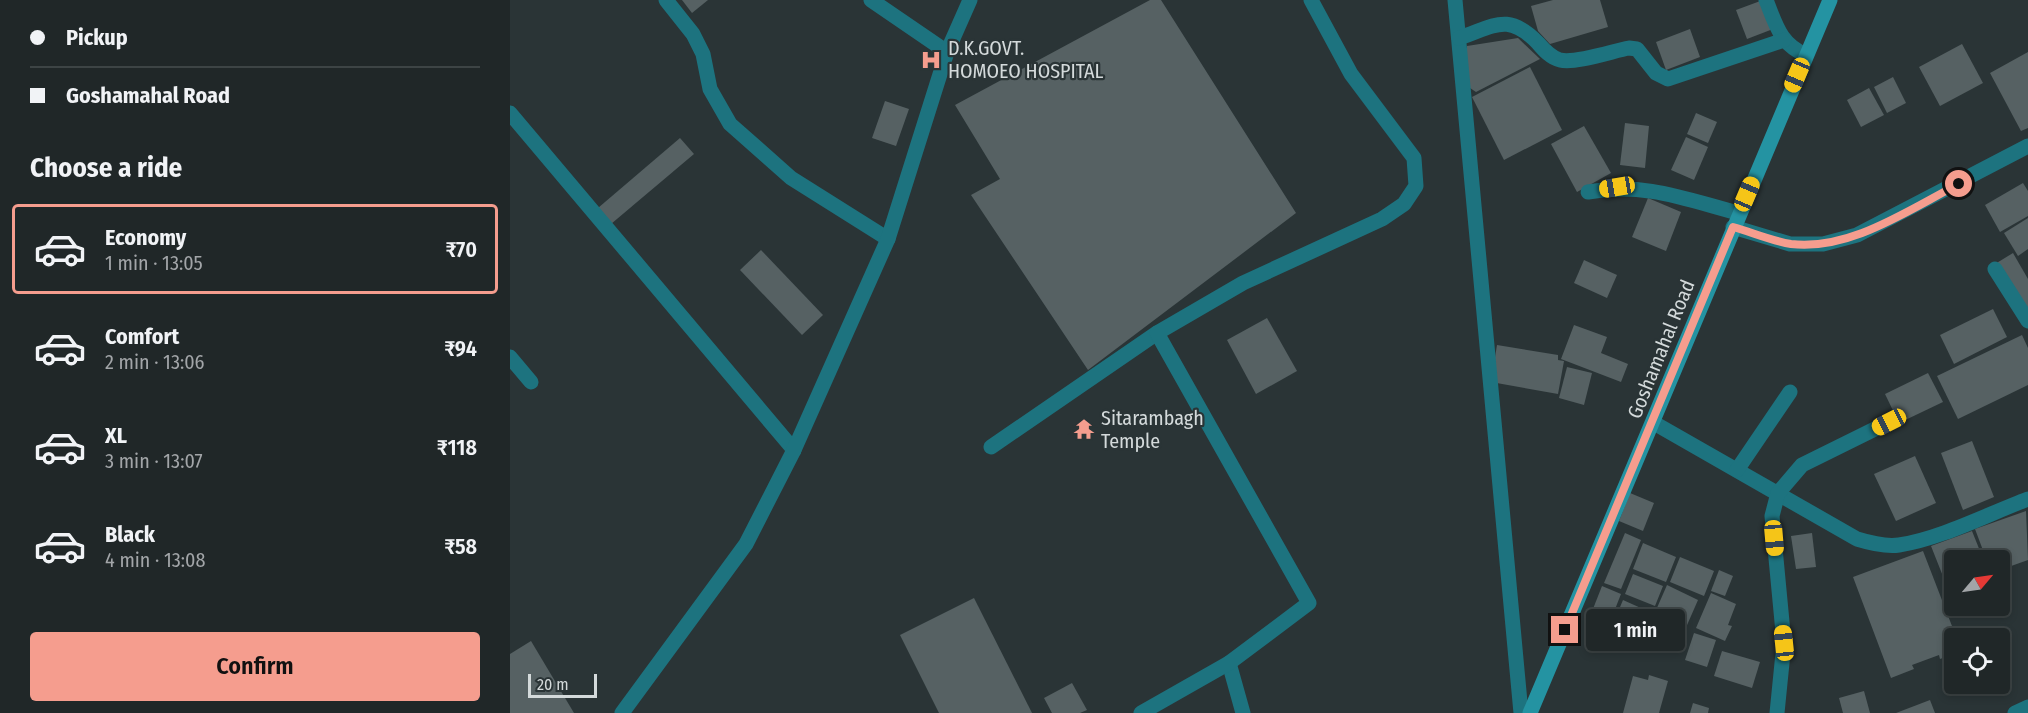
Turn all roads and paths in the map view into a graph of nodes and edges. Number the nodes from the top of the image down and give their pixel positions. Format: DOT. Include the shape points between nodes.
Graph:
graph roads {
  1 [pos="666,0"];
  2 [pos="871,0"];
  3 [pos="970,0"];
  4 [pos="1311,0"];
  5 [pos="1455,0"];
  6 [pos="1766,0"];
  7 [pos="1830,0"];
  8 [pos="1459,38"];
  9 [pos="1784,40"];
  10 [pos="947,52"];
  11 [pos="1806,56"];
  12 [pos="510,113"];
  13 [pos="2028,146"];
  14 [pos="1588,192"];
  15 [pos="1736,220"];
  16 [pos="888,238"];
  17 [pos="1995,269"];
  18 [pos="2028,321"];
  19 [pos="1157,333"];
  20 [pos="510,357"];
  21 [pos="531,382"];
  22 [pos="1790,392"];
  23 [pos="1889,422"];
  24 [pos="1653,423"];
  25 [pos="991,447"];
  26 [pos="795,450"];
  27 [pos="1737,470"];
  28 [pos="1778,493"];
  29 [pos="2028,499"];
  30 [pos="1229,663"];
  31 [pos="2028,707"];
  32 [pos="622,713"];
  33 [pos="1141,713"];
  34 [pos="1243,713"];
  35 [pos="1521,713"];
  36 [pos="1530,713"];
  37 [pos="1777,713"];
  38 [pos="2015,713"];
  1 -- 16 [label="street" via="693,34 703,54 711,89 730,124 791,178"];
  2 -- 10 [label="street"];
  3 -- 10 [label="street"];
  4 -- 19 [label="street" via="1351,74 1414,158 1416,186 1404,204 1382,219 1243,283"];
  5 -- 8 [label="street"];
  6 -- 9 [label="street"];
  7 -- 11 [label="main road, Goshamahal Road"];
  8 -- 9 [label="street" via="1514,24 1561,60 1637,49 1656,73 1668,79"];
  8 -- 35 [label="street"];
  9 -- 11 [label="street" via="1791,49"];
  10 -- 16 [label="street"];
  11 -- 15 [label="main road, Goshamahal Road"];
  12 -- 26 [label="street"];
  13 -- 15 [label="street" via="1857,235 1823,244 1790,244"];
  14 -- 15 [label="street" via="1617,187 1649,190"];
  15 -- 24 [label="main road, Goshamahal Road"];
  16 -- 26 [label="street"];
  17 -- 18 [label="street"];
  19 -- 25 [label="street"];
  19 -- 30 [label="street" via="1309,603"];
  20 -- 21 [label="street"];
  22 -- 27 [label="street"];
  23 -- 28 [label="street" via="1802,465"];
  24 -- 27 [label="street"];
  24 -- 36 [label="main road, Goshamahal Road"];
  26 -- 32 [label="street" via="746,544"];
  27 -- 28 [label="street"];
  28 -- 29 [label="street" via="1857,539 1898,546"];
  28 -- 37 [label="street" via="1772,516 1784,643"];
  30 -- 33 [label="street"];
  30 -- 34 [label="street"];
  31 -- 38 [label="street"];
}
